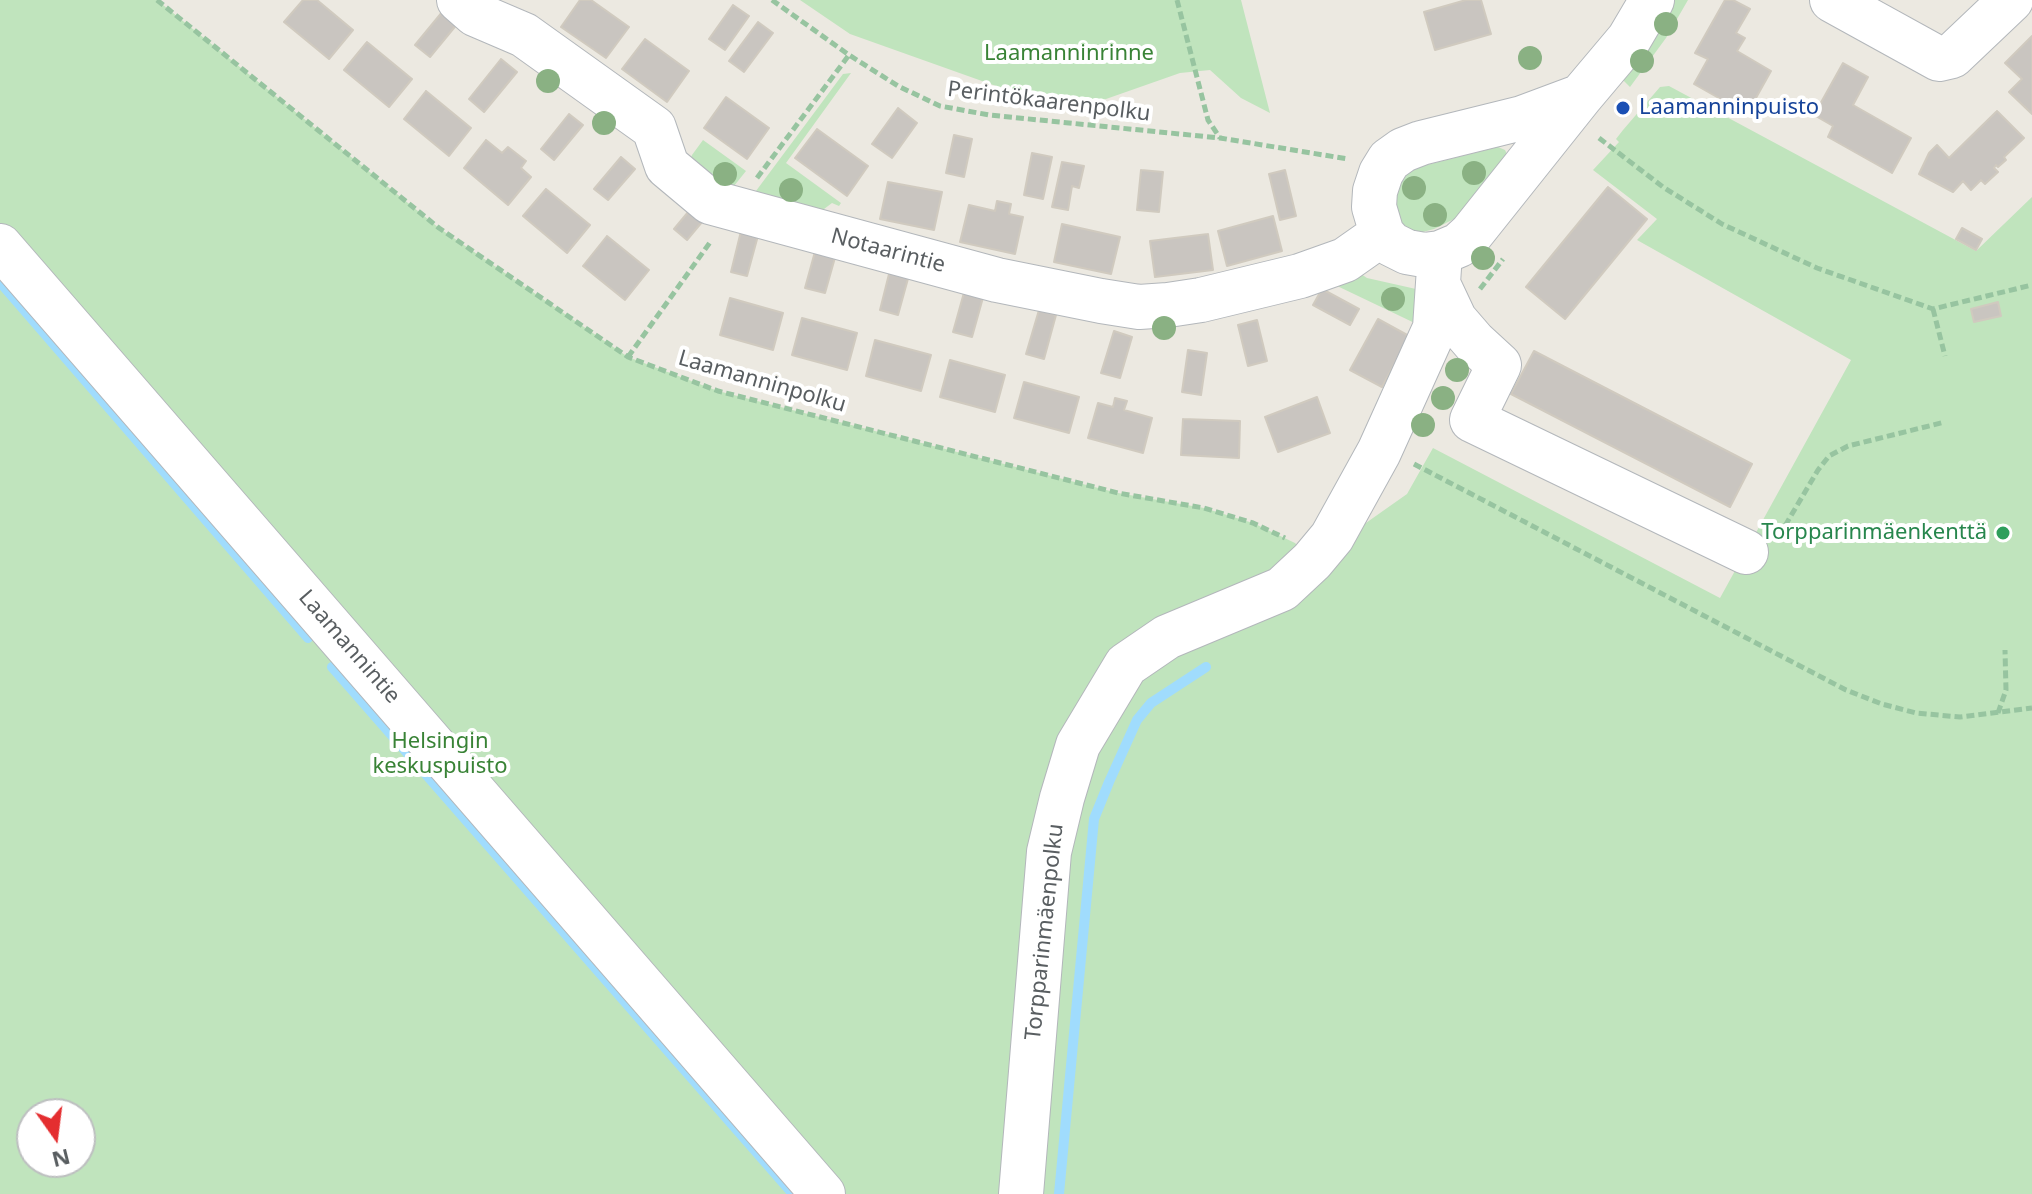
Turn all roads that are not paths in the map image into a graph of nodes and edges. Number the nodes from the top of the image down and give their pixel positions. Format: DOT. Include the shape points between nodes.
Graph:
graph roads {
  1 [pos="459,0"];
  2 [pos="1652,0"];
  3 [pos="1832,0"];
  4 [pos="2011,0"];
  5 [pos="1581,96"];
  6 [pos="1382,234"];
  7 [pos="0,246"];
  8 [pos="1440,270"];
  9 [pos="1746,552"];
  10 [pos="823,1194"];
  11 [pos="1021,1194"];
  1 -- 6 [label="street, Notaarintie" via="475,14 524,35 654,128 667,166 710,202 997,280 1139,307 1168,305 1300,276 1345,260"];
  2 -- 5 [label="street" via="1629,39"];
  3 -- 4 [label="street" via="1939,59 1952,56"];
  5 -- 6 [label="street" via="1403,150 1389,160 1375,191"];
  5 -- 8 [label="street"];
  6 -- 8 [label="street" via="1391,244 1424,255"];
  7 -- 10 [label="street, Laamannintie"];
  8 -- 9 [label="street" via="1455,320 1499,365 1472,420"];
  8 -- 11 [label="street, Torpparinmäenpolku" via="1435,328 1379,452 1332,537 1282,589 1167,637 1126,665 1078,745 1049,852"];
}
